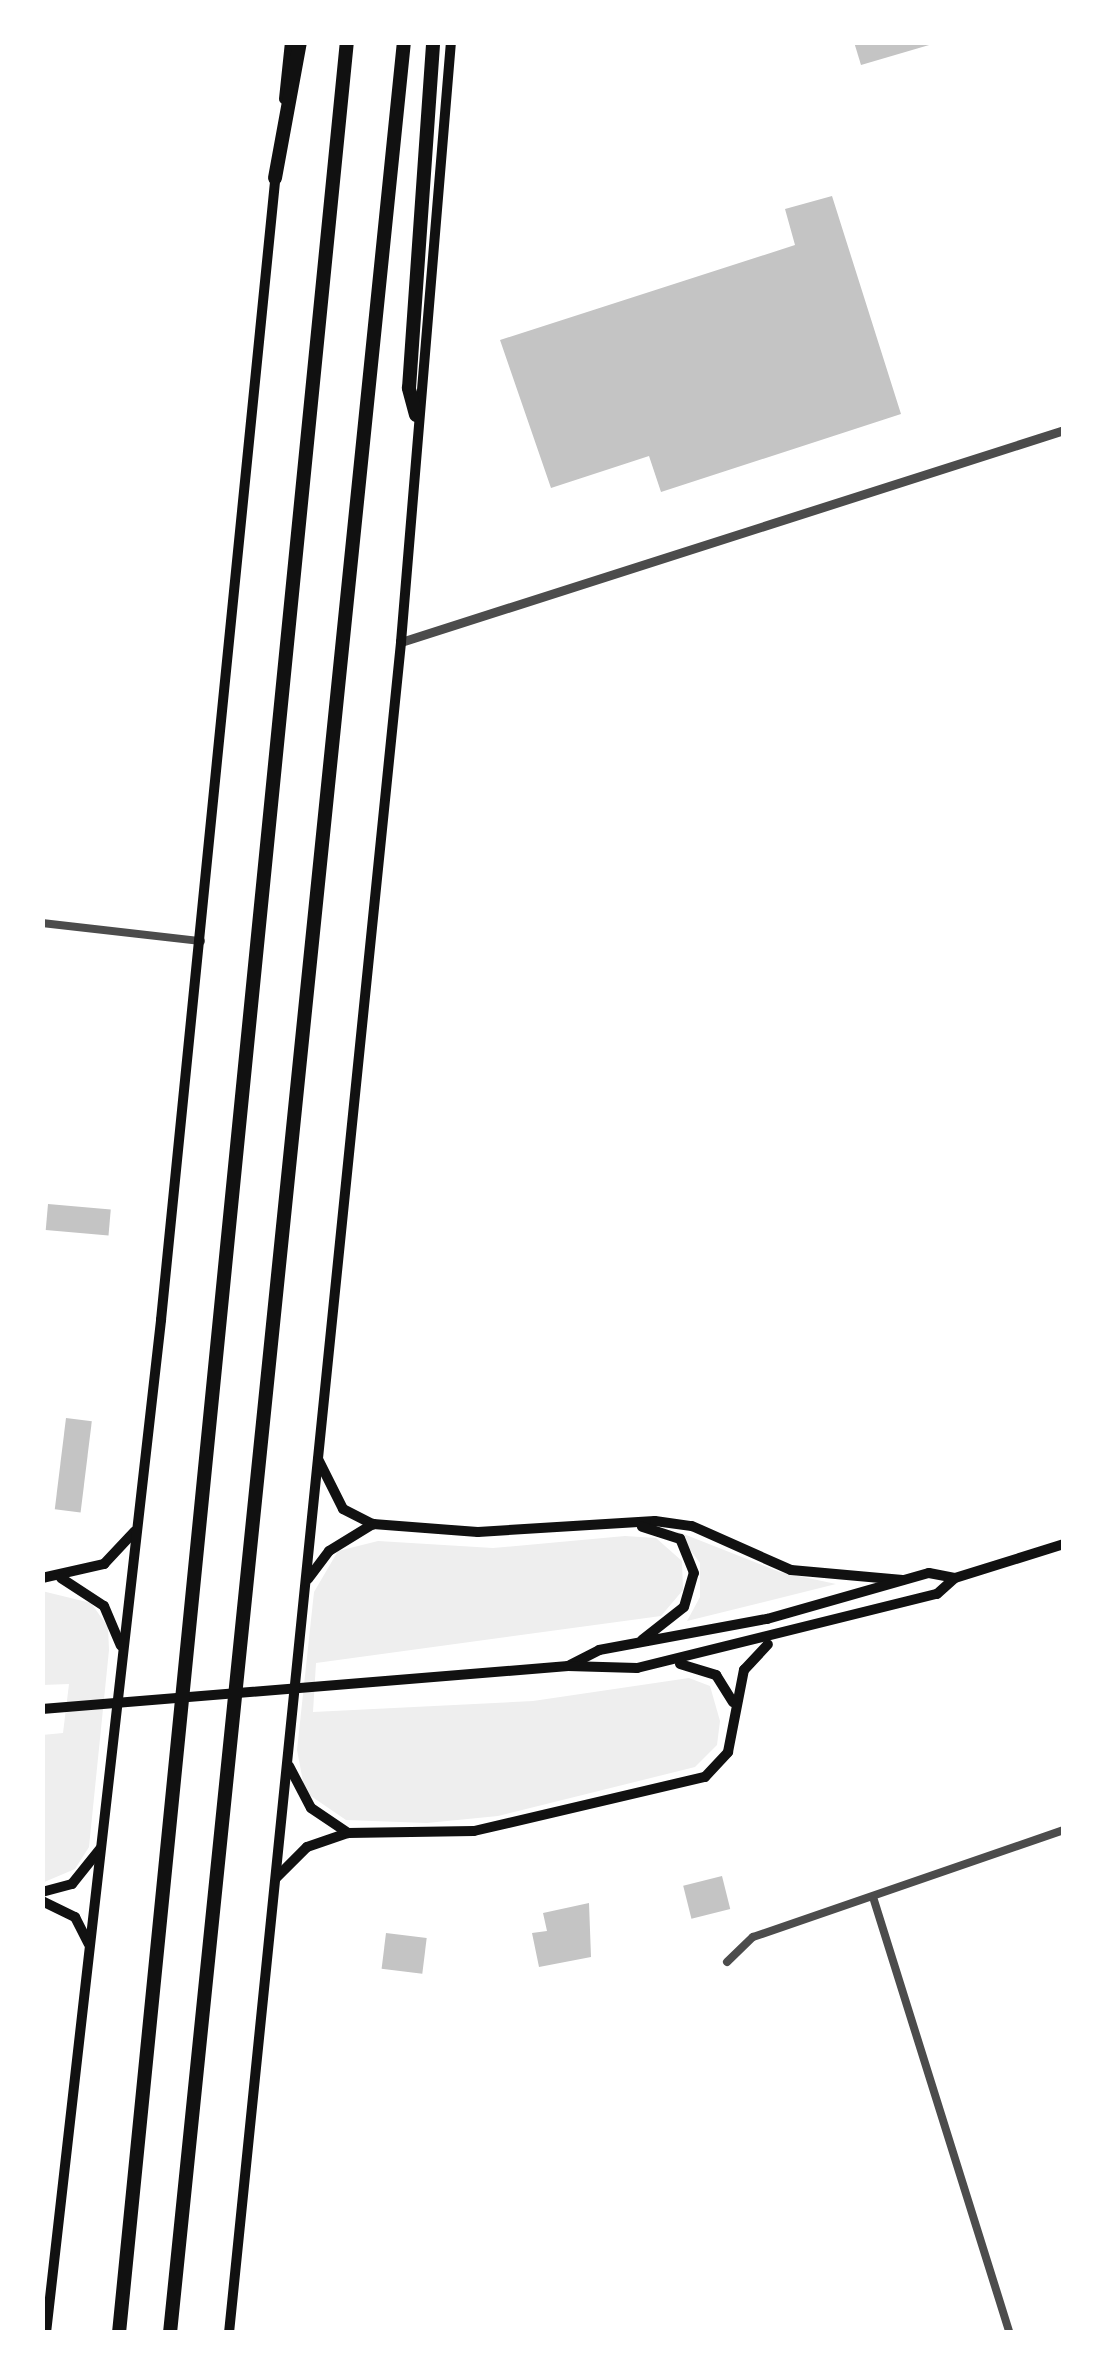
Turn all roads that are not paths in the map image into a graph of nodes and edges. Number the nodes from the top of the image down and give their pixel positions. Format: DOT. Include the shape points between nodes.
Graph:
graph roads {
  1 [pos="290,42"];
  2 [pos="300,42"];
  3 [pos="347,42"];
  4 [pos="404,42"];
  5 [pos="434,42"];
  6 [pos="451,42"];
  7 [pos="275,178"];
  8 [pos="416,416"];
  9 [pos="1064,430"];
  10 [pos="401,642"];
  11 [pos="42,923"];
  12 [pos="201,941"];
  13 [pos="316,1453"];
  14 [pos="621,1523"];
  15 [pos="373,1524"];
  16 [pos="137,1528"];
  17 [pos="1064,1544"];
  18 [pos="58,1576"];
  19 [pos="42,1578"];
  20 [pos="955,1578"];
  21 [pos="903,1580"];
  22 [pos="303,1589"];
  23 [pos="772,1641"];
  24 [pos="634,1644"];
  25 [pos="124,1656"];
  26 [pos="669,1662"];
  27 [pos="568,1666"];
  28 [pos="734,1706"];
  29 [pos="42,1709"];
  30 [pos="287,1761"];
  31 [pos="1064,1830"];
  32 [pos="348,1833"];
  33 [pos="104,1841"];
  34 [pos="274,1880"];
  35 [pos="42,1896"];
  36 [pos="873,1897"];
  37 [pos="91,1953"];
  38 [pos="727,1962"];
  39 [pos="46,2333"];
  40 [pos="118,2333"];
  41 [pos="170,2333"];
  42 [pos="229,2333"];
  43 [pos="1010,2333"];
  1 -- 7 [label="main road"];
  2 -- 7 [label="highway"];
  3 -- 40 [label="highway"];
  4 -- 41 [label="highway"];
  5 -- 8 [label="highway" via="409,388"];
  6 -- 8 [label="main road"];
  7 -- 12 [label="main road"];
  8 -- 10 [label="main road"];
  9 -- 10 [label="street"];
  10 -- 13 [label="main road"];
  11 -- 12 [label="street"];
  12 -- 16 [label="main road"];
  13 -- 15 [label="main road" via="343,1509"];
  13 -- 22 [label="main road"];
  14 -- 15 [label="main road" via="478,1532"];
  14 -- 21 [label="main road" via="692,1526 815,1575"];
  14 -- 24 [label="main road" via="680,1539 694,1573 672,1622"];
  15 -- 22 [label="main road" via="328,1551"];
  16 -- 18 [label="main road" via="104,1564"];
  16 -- 25 [label="main road"];
  17 -- 20 [label="main road"];
  18 -- 19 [label="main road"];
  18 -- 25 [label="main road" via="104,1606"];
  20 -- 21 [label="main road"];
  20 -- 23 [label="main road" via="937,1594"];
  21 -- 24 [label="main road"];
  22 -- 30 [label="main road"];
  23 -- 26 [label="main road"];
  23 -- 28 [label="main road" via="744,1670"];
  24 -- 27 [label="main road"];
  25 -- 33 [label="main road"];
  26 -- 27 [label="main road" via="602,1673"];
  26 -- 28 [label="main road" via="716,1675"];
  27 -- 29 [label="main road"];
  28 -- 32 [label="main road" via="728,1752 705,1777 672,1790 474,1831"];
  30 -- 32 [label="main road" via="311,1808"];
  30 -- 34 [label="main road"];
  31 -- 36 [label="street"];
  32 -- 34 [label="main road" via="307,1847"];
  33 -- 35 [label="main road" via="91,1868"];
  33 -- 37 [label="main road"];
  34 -- 42 [label="main road"];
  35 -- 37 [label="main road" via="75,1916"];
  36 -- 38 [label="street" via="753,1937"];
  36 -- 43 [label="street"];
  37 -- 39 [label="main road"];
}
